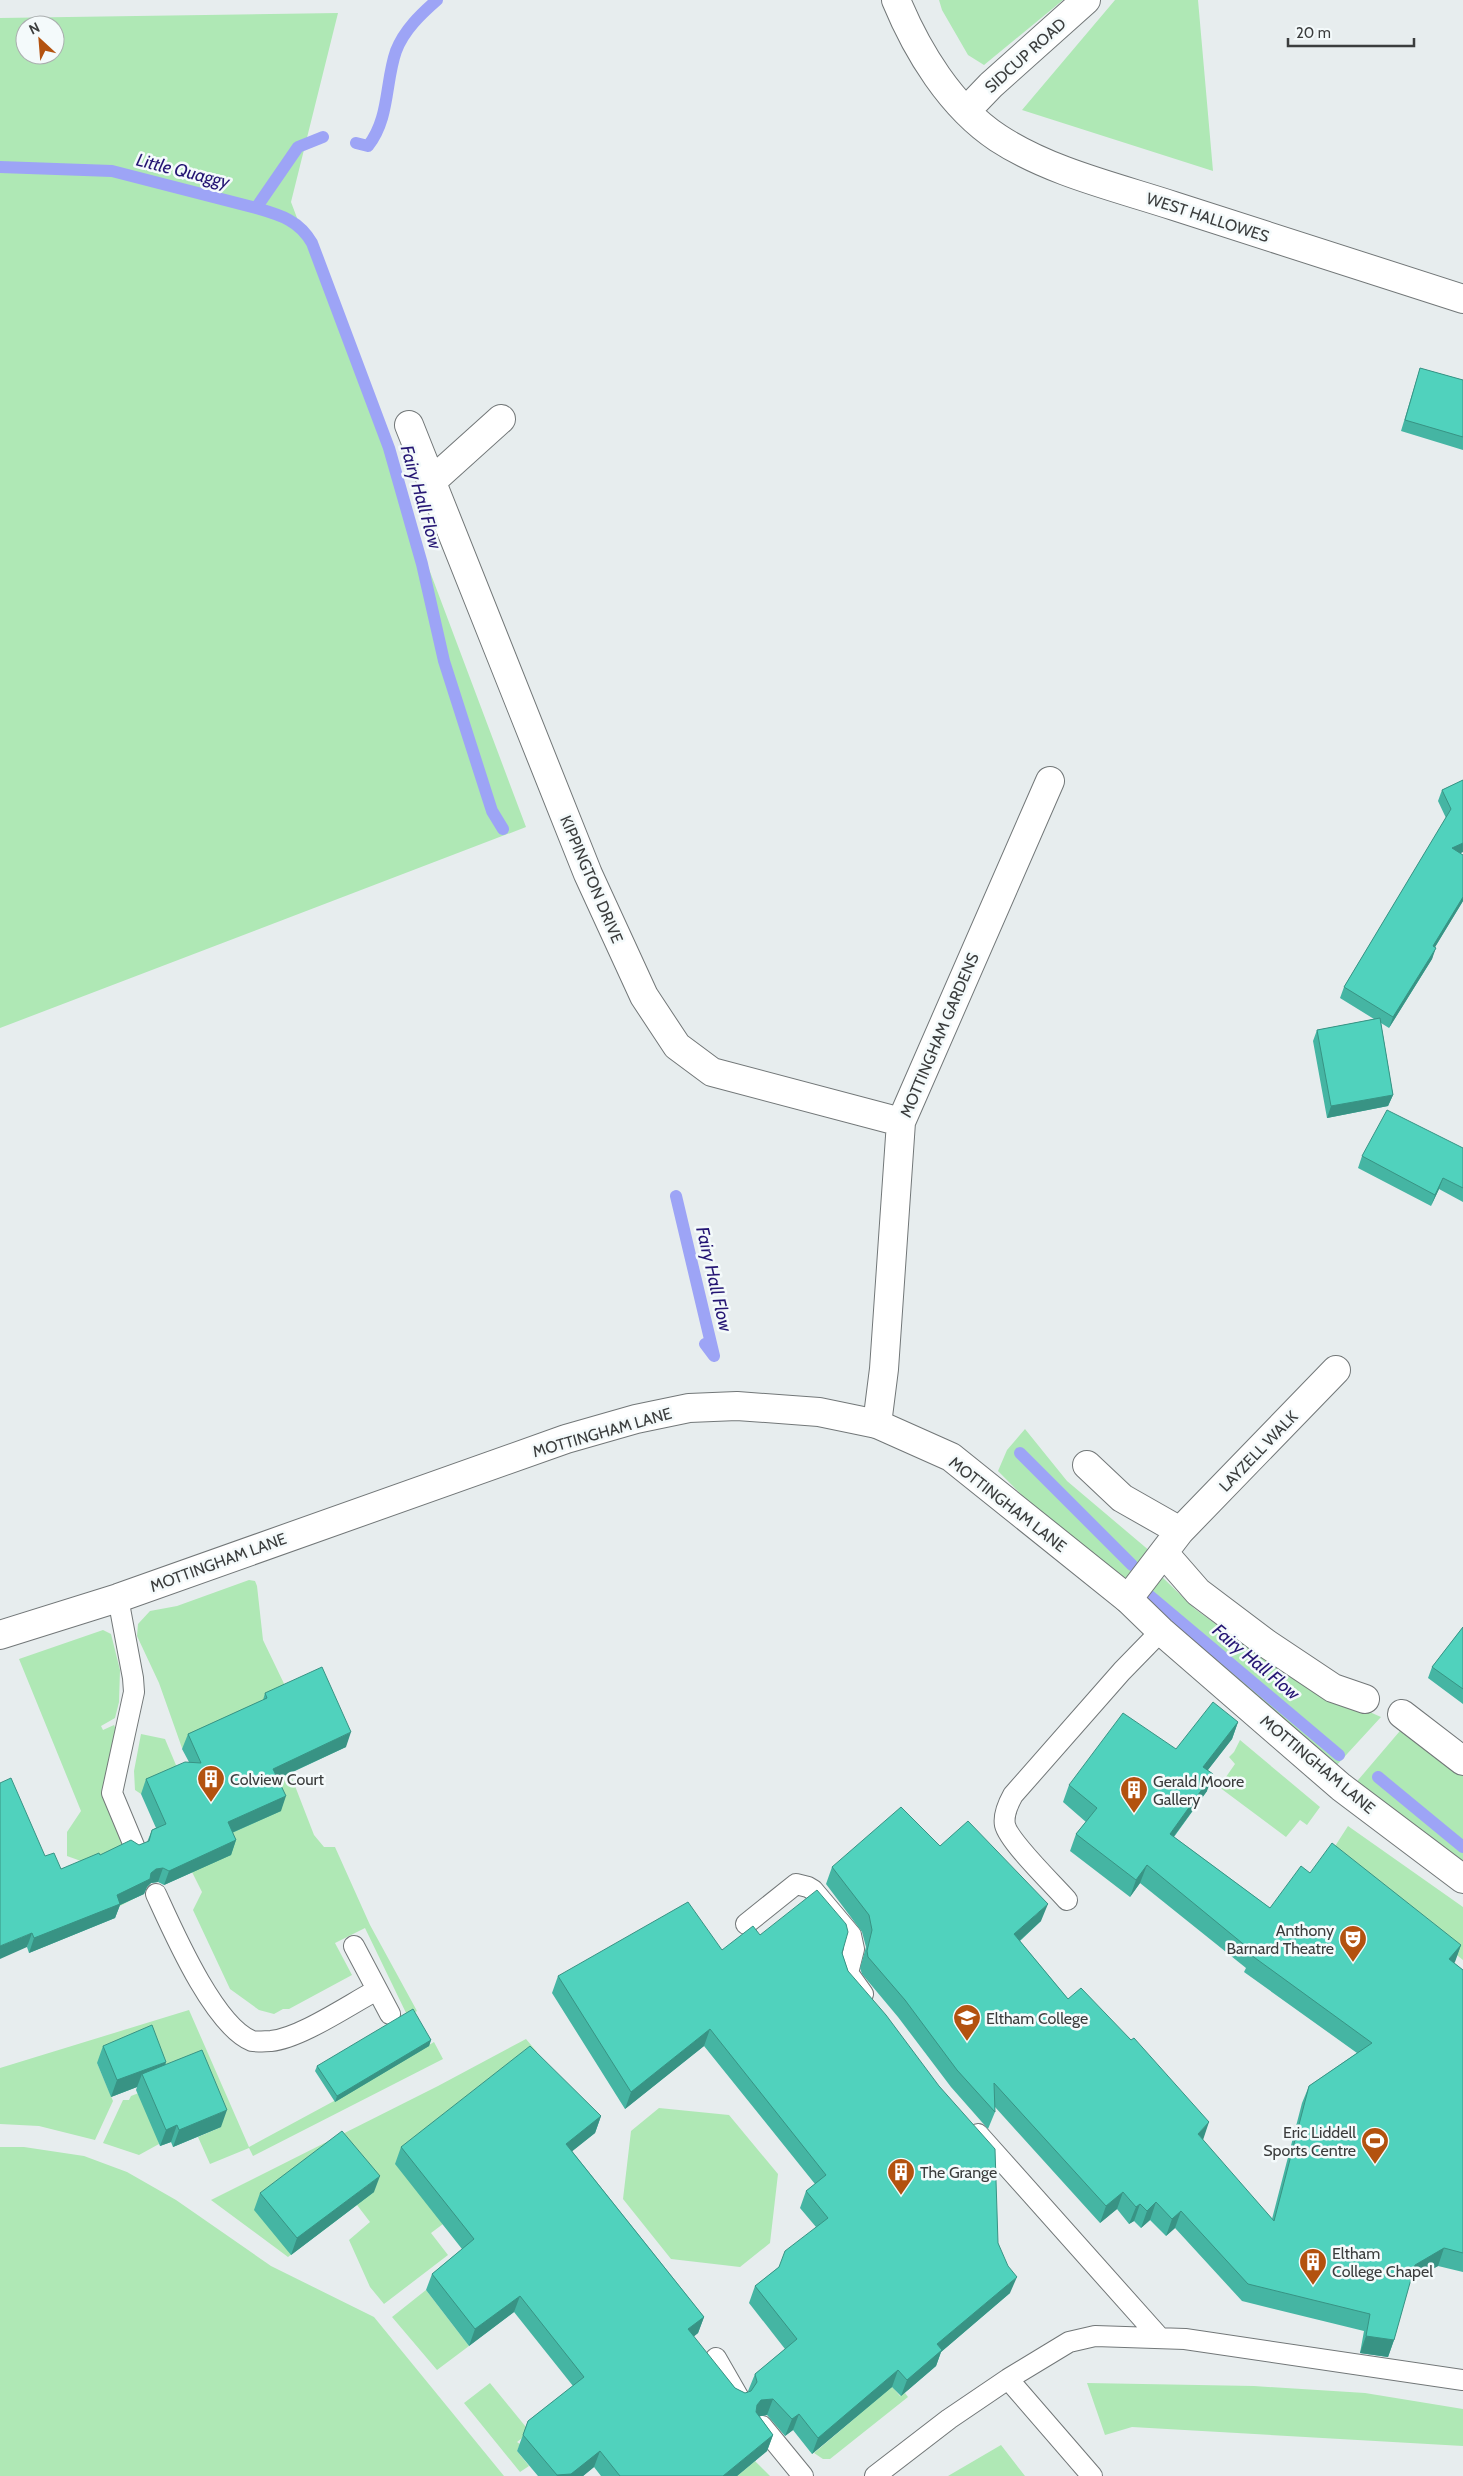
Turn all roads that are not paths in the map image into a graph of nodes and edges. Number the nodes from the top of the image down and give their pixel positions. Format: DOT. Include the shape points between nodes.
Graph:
graph roads {
  1 [pos="896,0"];
  2 [pos="1086,0"];
  3 [pos="966,111"];
  4 [pos="1463,299"];
  5 [pos="501,419"];
  6 [pos="410,425"];
  7 [pos="431,482"];
  8 [pos="1050,781"];
  9 [pos="901,1122"];
  10 [pos="1336,1370"];
  11 [pos="877,1424"];
  12 [pos="1087,1464"];
  13 [pos="1180,1531"];
  14 [pos="1164,1553"];
  15 [pos="118,1598"];
  16 [pos="1128,1599"];
  17 [pos="1161,1631"];
  18 [pos="0,1635"];
  19 [pos="1365,1699"];
  20 [pos="1402,1714"];
  21 [pos="1463,1761"];
  22 [pos="134,1848"];
  23 [pos="1463,1879"];
  24 [pos="156,1894"];
  25 [pos="1067,1900"];
  26 [pos="746,1924"];
  27 [pos="354,1946"];
  28 [pos="377,1990"];
  29 [pos="876,2009"];
  30 [pos="390,2014"];
  31 [pos="968,2123"];
  32 [pos="1160,2338"];
  33 [pos="716,2358"];
  34 [pos="1008,2379"];
  35 [pos="1463,2380"];
  36 [pos="739,2398"];
  37 [pos="762,2426"];
  38 [pos="1085,2468"];
  39 [pos="803,2476"];
  40 [pos="875,2476"];
  1 -- 3 [label="street, WEST HALLOWES" via="926,58"];
  2 -- 3 [label="street, SIDCUP ROAD" via="990,85"];
  3 -- 4 [label="street, WEST HALLOWES" via="997,138 1055,167"];
  5 -- 7 [label="street"];
  6 -- 7 [label="street, KIPPINGTON DRIVE"];
  7 -- 9 [label="street, KIPPINGTON DRIVE" via="588,874 644,996 676,1046 712,1072"];
  8 -- 9 [label="street, MOTTINGHAM GARDENS"];
  9 -- 11 [label="street, MOTTINGHAM GARDENS" via="884,1369"];
  10 -- 13 [label="street, LAYZELL WALK"];
  11 -- 15 [label="street, MOTTINGHAM LANE" via="819,1412 737,1406 689,1408 636,1419 566,1439"];
  11 -- 16 [label="street, MOTTINGHAM LANE" via="951,1457"];
  12 -- 13 [label="street" via="1122,1498"];
  13 -- 14 [label="street, LAYZELL WALK"];
  14 -- 16 [label="street, LAYZELL WALK"];
  14 -- 19 [label="street" via="1198,1592 1267,1644 1333,1688"];
  15 -- 18 [label="street, MOTTINGHAM LANE"];
  15 -- 22 [label="lane" via="134,1692 112,1793"];
  16 -- 17 [label="street, MOTTINGHAM LANE"];
  17 -- 23 [label="street, MOTTINGHAM LANE" via="1341,1787"];
  17 -- 25 [label="lane" via="1122,1671 1008,1804 1006,1826 1012,1838"];
  20 -- 21 [label="street"];
  24 -- 28 [label="lane" via="178,1942 224,2018 254,2041 273,2041 292,2035"];
  26 -- 29 [label="lane" via="796,1884 808,1886 851,1935 854,1949 848,1973"];
  27 -- 28 [label="lane"];
  28 -- 30 [label="lane"];
  31 -- 32 [label="lane"];
  32 -- 34 [label="lane" via="1095,2336 1069,2342"];
  32 -- 35 [label="lane"];
  33 -- 36 [label="lane"];
  34 -- 38 [label="lane"];
  34 -- 40 [label="lane"];
  37 -- 39 [label="lane"];
}
